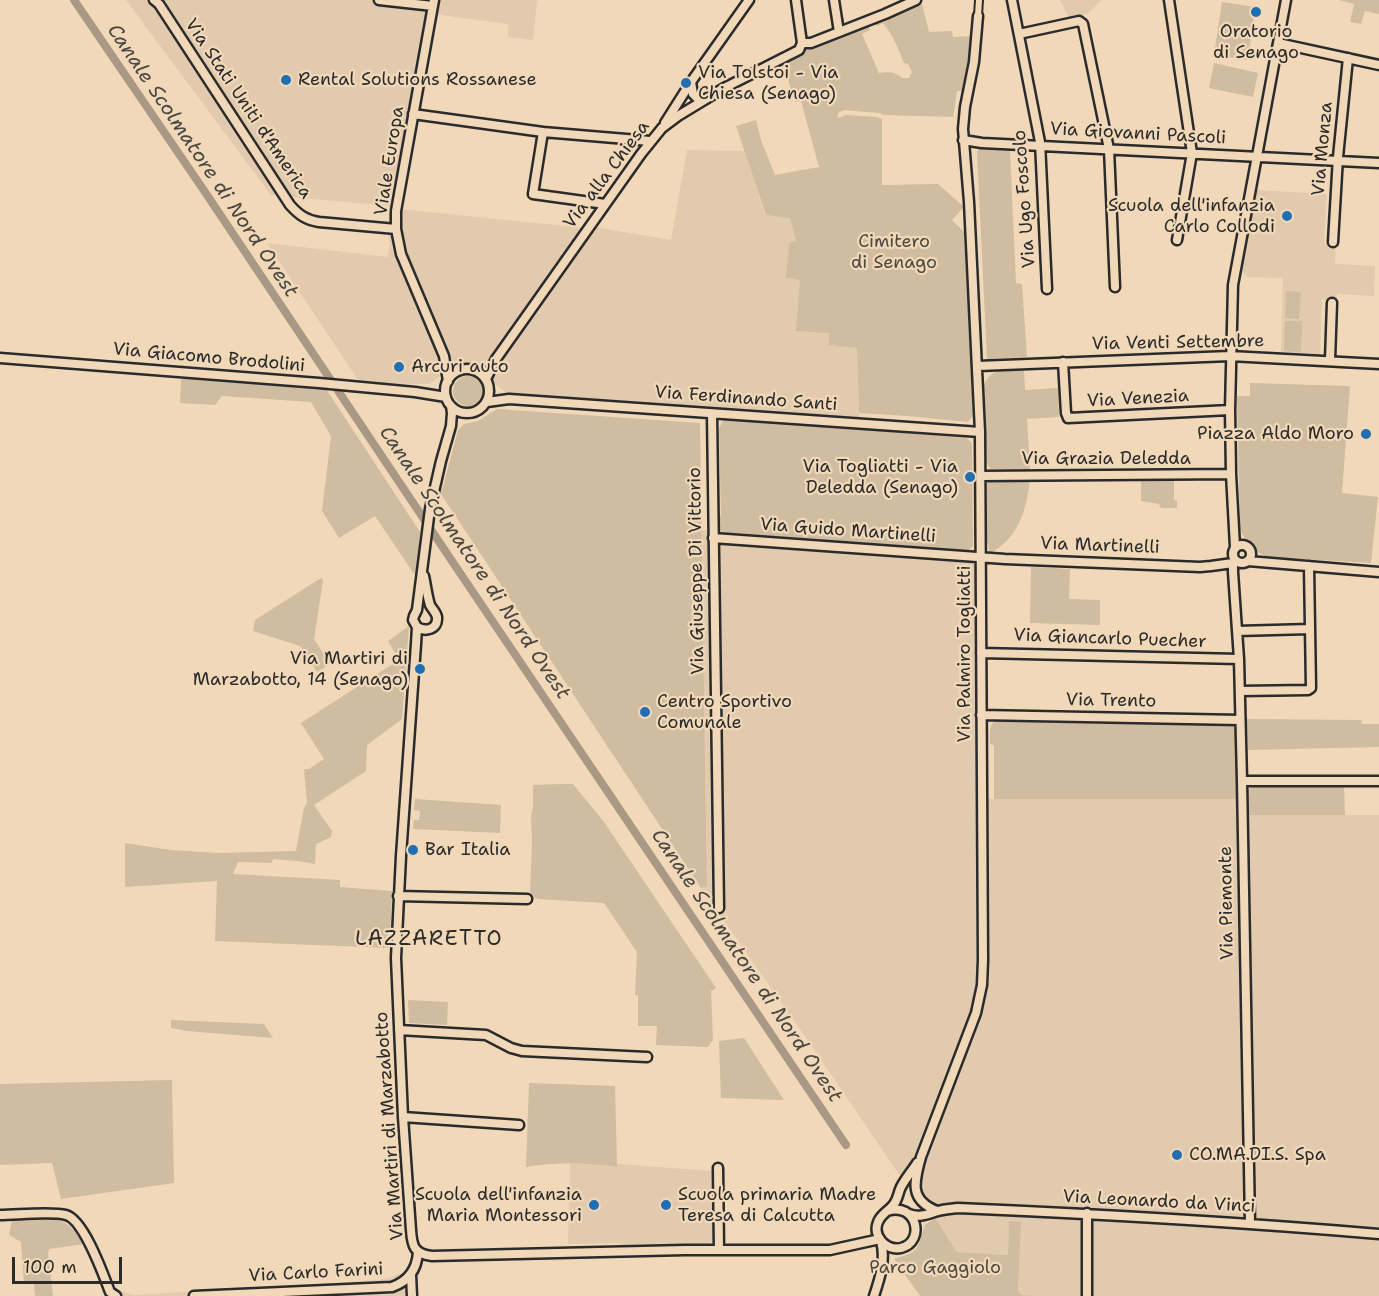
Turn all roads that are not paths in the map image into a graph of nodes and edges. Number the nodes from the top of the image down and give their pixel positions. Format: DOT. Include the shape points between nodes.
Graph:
graph roads {
  1 [pos="154,0"];
  2 [pos="379,0"];
  3 [pos="749,0"];
  4 [pos="796,0"];
  5 [pos="834,0"];
  6 [pos="916,0"];
  7 [pos="979,0"];
  8 [pos="1012,0"];
  9 [pos="1169,0"];
  10 [pos="1286,0"];
  11 [pos="434,3"];
  12 [pos="978,16"];
  13 [pos="838,32"];
  14 [pos="1019,34"];
  15 [pos="802,43"];
  16 [pos="1278,43"];
  17 [pos="1348,58"];
  18 [pos="1379,65"];
  19 [pos="691,82"];
  20 [pos="700,101"];
  21 [pos="413,114"];
  22 [pos="662,128"];
  23 [pos="543,132"];
  24 [pos="963,140"];
  25 [pos="650,141"];
  26 [pos="982,143"];
  27 [pos="1041,146"];
  28 [pos="1109,149"];
  29 [pos="965,153"];
  30 [pos="1192,153"];
  31 [pos="1257,157"];
  32 [pos="1338,161"];
  33 [pos="1379,163"];
  34 [pos="605,204"];
  35 [pos="396,229"];
  36 [pos="1177,240"];
  37 [pos="1333,242"];
  38 [pos="1115,288"];
  39 [pos="1047,289"];
  40 [pos="1332,303"];
  41 [pos="444,356"];
  42 [pos="1230,356"];
  43 [pos="0,358"];
  44 [pos="496,359"];
  45 [pos="1330,360"];
  46 [pos="1063,362"];
  47 [pos="1379,364"];
  48 [pos="978,366"];
  49 [pos="462,369"];
  50 [pos="477,371"];
  51 [pos="486,379"];
  52 [pos="447,382"];
  53 [pos="490,388"];
  54 [pos="415,392"];
  55 [pos="446,397"];
  56 [pos="509,399"];
  57 [pos="487,402"];
  58 [pos="451,406"];
  59 [pos="1230,410"];
  60 [pos="465,413"];
  61 [pos="712,414"];
  62 [pos="451,426"];
  63 [pos="980,432"];
  64 [pos="1231,474"];
  65 [pos="981,476"];
  66 [pos="713,538"];
  67 [pos="1236,554"];
  68 [pos="981,557"];
  69 [pos="1248,559"];
  70 [pos="1218,565"];
  71 [pos="1309,566"];
  72 [pos="423,567"];
  73 [pos="1379,572"];
  74 [pos="1234,580"];
  75 [pos="432,609"];
  76 [pos="417,610"];
  77 [pos="421,629"];
  78 [pos="1310,629"];
  79 [pos="1237,631"];
  80 [pos="981,653"];
  81 [pos="1239,659"];
  82 [pos="1240,692"];
  83 [pos="981,715"];
  84 [pos="1240,720"];
  85 [pos="1379,781"];
  86 [pos="1242,782"];
  87 [pos="398,896"];
  88 [pos="527,899"];
  89 [pos="719,908"];
  90 [pos="399,1030"];
  91 [pos="647,1057"];
  92 [pos="403,1117"];
  93 [pos="519,1125"];
  94 [pos="921,1157"];
  95 [pos="718,1168"];
  96 [pos="898,1196"];
  97 [pos="887,1211"];
  98 [pos="937,1211"];
  99 [pos="907,1212"];
  100 [pos="1087,1213"];
  101 [pos="0,1215"];
  102 [pos="927,1215"];
  103 [pos="1250,1223"];
  104 [pos="877,1225"];
  105 [pos="916,1230"];
  106 [pos="1379,1234"];
  107 [pos="880,1240"];
  108 [pos="858,1244"];
  109 [pos="897,1248"];
  110 [pos="719,1250"];
  111 [pos="418,1252"];
  112 [pos="883,1266"];
  113 [pos="411,1275"];
  114 [pos="875,1294"];
  115 [pos="116,1296"];
  116 [pos="194,1296"];
  117 [pos="412,1296"];
  118 [pos="1088,1296"];
  1 -- 35 [label="street, Via Stati Uniti d'America" via="298,214 319,222"];
  2 -- 11 [label="street"];
  3 -- 19 [label="street"];
  4 -- 15 [label="street"];
  5 -- 13 [label="street"];
  6 -- 13 [label="street, Via alla Chiesa"];
  7 -- 12 [label="street"];
  8 -- 14 [label="street, Via Ugo Foscolo"];
  9 -- 30 [label="street"];
  10 -- 16 [label="street"];
  11 -- 21 [label="street, Viale Europa"];
  12 -- 24 [label="street, Via Palmiro Togliatti"];
  13 -- 15 [label="street, Via alla Chiesa"];
  14 -- 27 [label="street, Via Ugo Foscolo"];
  14 -- 28 [label="street" via="1082,23"];
  15 -- 20 [label="street, Via alla Chiesa" via="798,50"];
  16 -- 17 [label="street"];
  16 -- 31 [label="street"];
  17 -- 18 [label="street"];
  17 -- 32 [label="street, Via Monza"];
  19 -- 20 [label="street" via="693,94"];
  19 -- 22 [label="street"];
  20 -- 22 [label="street, Via alla Chiesa"];
  21 -- 23 [label="street"];
  21 -- 35 [label="street, Viale Europa"];
  22 -- 25 [label="street, Via alla Chiesa"];
  23 -- 25 [label="street"];
  23 -- 34 [label="street" via="533,194"];
  24 -- 26 [label="street, Via Giovanni Pascoli"];
  24 -- 29 [label="street, Via Palmiro Togliatti"];
  25 -- 34 [label="street, Via alla Chiesa"];
  26 -- 27 [label="street, Via Giovanni Pascoli"];
  26 -- 29 [label="street"];
  27 -- 28 [label="street, Via Giovanni Pascoli"];
  27 -- 39 [label="street, Via Ugo Foscolo"];
  28 -- 30 [label="street, Via Giovanni Pascoli"];
  28 -- 38 [label="street"];
  29 -- 48 [label="street, Via Palmiro Togliatti"];
  30 -- 31 [label="street, Via Giovanni Pascoli"];
  30 -- 36 [label="street"];
  31 -- 32 [label="street, Via Giovanni Pascoli"];
  31 -- 42 [label="street" via="1233,285"];
  32 -- 33 [label="street, Via Giovanni Pascoli"];
  32 -- 37 [label="street, Via Monza"];
  34 -- 44 [label="street, Via alla Chiesa"];
  35 -- 41 [label="street, Viale Europa" via="402,254"];
  40 -- 45 [label="street"];
  41 -- 49 [label="street"];
  41 -- 52 [label="street, Viale Europa"];
  42 -- 45 [label="street, Via Venti Settembre"];
  42 -- 46 [label="street, Via Venti Settembre"];
  42 -- 59 [label="street"];
  43 -- 54 [label="street, Via Giacomo Brodolini"];
  44 -- 50 [label="street, Via alla Chiesa"];
  44 -- 51 [label="street, Via alla Chiesa"];
  45 -- 47 [label="street, Via Venti Settembre"];
  46 -- 48 [label="street, Via Venti Settembre"];
  46 -- 59 [label="street, Via Venezia" via="1068,418"];
  48 -- 63 [label="street, Via Palmiro Togliatti"];
  49 -- 50 [label="street"];
  49 -- 52 [label="street"];
  50 -- 51 [label="street"];
  51 -- 53 [label="street"];
  52 -- 54 [label="street, Via Giacomo Brodolini"];
  52 -- 55 [label="street"];
  53 -- 56 [label="street, Via Ferdinando Santi"];
  53 -- 57 [label="street"];
  54 -- 55 [label="street, Via Giacomo Brodolini"];
  55 -- 58 [label="street"];
  56 -- 57 [label="street, Via Ferdinando Santi"];
  56 -- 61 [label="street, Via Ferdinando Santi"];
  57 -- 60 [label="street" via="478,411"];
  58 -- 60 [label="street"];
  58 -- 62 [label="street"];
  59 -- 64 [label="street"];
  60 -- 62 [label="street"];
  61 -- 63 [label="street, Via Ferdinando Santi"];
  61 -- 66 [label="street, Via Giuseppe Di Vittorio"];
  62 -- 72 [label="street" via="430,509"];
  63 -- 65 [label="street, Via Palmiro Togliatti"];
  64 -- 65 [label="street, Via Grazia Deledda"];
  64 -- 67 [label="street"];
  65 -- 68 [label="street, Via Palmiro Togliatti"];
  66 -- 68 [label="street, Via Guido Martinelli"];
  66 -- 89 [label="street, Via Giuseppe Di Vittorio"];
  67 -- 69 [label="street" via="1240,564"];
  67 -- 69 [label="street" via="1249,548"];
  67 -- 70 [label="street"];
  67 -- 74 [label="street, Via Piemonte"];
  68 -- 70 [label="street, Via Martinelli"];
  68 -- 80 [label="street, Via Palmiro Togliatti"];
  69 -- 71 [label="street"];
  69 -- 74 [label="street"];
  70 -- 74 [label="street" via="1228,569"];
  71 -- 73 [label="street"];
  71 -- 78 [label="street"];
  72 -- 75 [label="street"];
  72 -- 76 [label="street"];
  74 -- 79 [label="street, Via Piemonte"];
  75 -- 76 [label="street"];
  75 -- 77 [label="street" via="436,622 431,629"];
  76 -- 77 [label="street" via="413,620"];
  77 -- 87 [label="street, Via Martiri di Marzabotto" via="416,644"];
  78 -- 79 [label="street"];
  78 -- 82 [label="street" via="1311,688"];
  79 -- 81 [label="street, Via Piemonte"];
  80 -- 81 [label="street, Via Giancarlo Puecher"];
  80 -- 83 [label="street, Via Palmiro Togliatti"];
  81 -- 82 [label="street, Via Piemonte"];
  82 -- 84 [label="street, Via Piemonte"];
  83 -- 84 [label="street, Via Trento"];
  83 -- 94 [label="street, Via Palmiro Togliatti" via="982,985 969,1032"];
  84 -- 86 [label="street, Via Piemonte"];
  85 -- 86 [label="street"];
  86 -- 103 [label="street, Via Piemonte"];
  87 -- 88 [label="street"];
  87 -- 90 [label="street, Via Martiri di Marzabotto"];
  90 -- 91 [label="street" via="486,1035 522,1051"];
  90 -- 92 [label="street, Via Martiri di Marzabotto"];
  92 -- 93 [label="street"];
  92 -- 111 [label="street, Via Martiri di Marzabotto" via="411,1236"];
  94 -- 96 [label="street, Via Palmiro Togliatti"];
  94 -- 98 [label="street, Via Palmiro Togliatti" via="915,1182 918,1198"];
  95 -- 110 [label="street"];
  96 -- 97 [label="street, Via Palmiro Togliatti"];
  96 -- 99 [label="street"];
  97 -- 99 [label="street"];
  97 -- 104 [label="street"];
  98 -- 100 [label="street, Via Leonardo da Vinci" via="958,1208"];
  98 -- 102 [label="street, Via Leonardo da Vinci"];
  99 -- 102 [label="street, Via Leonardo da Vinci"];
  99 -- 105 [label="street"];
  100 -- 103 [label="street, Via Leonardo da Vinci"];
  100 -- 118 [label="street"];
  101 -- 115 [label="street" via="68,1215 82,1229 110,1292"];
  102 -- 105 [label="street"];
  103 -- 106 [label="street, Via Leonardo da Vinci"];
  104 -- 107 [label="street"];
  104 -- 108 [label="street"];
  105 -- 109 [label="street" via="910,1243"];
  107 -- 108 [label="street, Via Martiri di Marzabotto"];
  107 -- 109 [label="street"];
  107 -- 112 [label="street"];
  108 -- 110 [label="street, Via Martiri di Marzabotto" via="830,1250"];
  109 -- 112 [label="street"];
  110 -- 111 [label="street, Via Martiri di Marzabotto" via="440,1256"];
  111 -- 113 [label="street, Via Carlo Farini"];
  112 -- 114 [label="street"];
  113 -- 116 [label="street, Via Carlo Farini" via="397,1285 385,1287"];
  113 -- 117 [label="street"];
}
